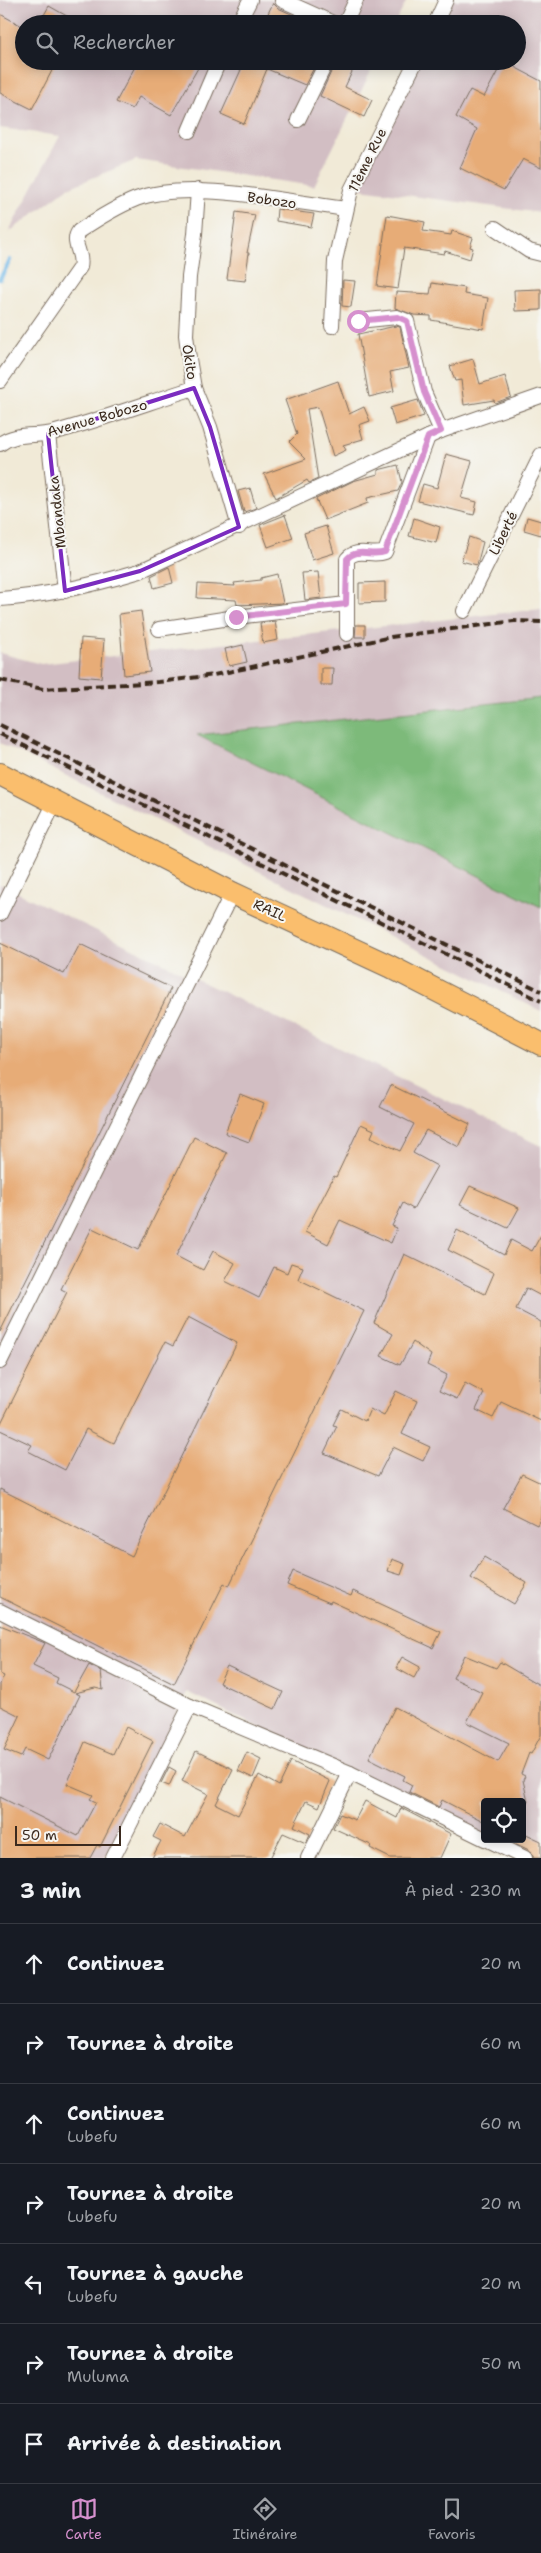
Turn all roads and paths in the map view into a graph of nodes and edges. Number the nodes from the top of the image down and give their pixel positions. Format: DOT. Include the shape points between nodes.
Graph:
graph roads {
  1 [pos="250,0"];
  2 [pos="282,0"];
  3 [pos="356,0"];
  4 [pos="446,0"];
  5 [pos="242,15"];
  6 [pos="315,15"];
  7 [pos="349,15"];
  8 [pos="439,15"];
  9 [pos="215,70"];
  10 [pos="323,70"];
  11 [pos="411,70"];
  12 [pos="298,120"];
  13 [pos="188,131"];
  14 [pos="198,190"];
  15 [pos="346,209"];
  16 [pos="495,228"];
  17 [pos="541,254"];
  18 [pos="358,321"];
  19 [pos="332,326"];
  20 [pos="0,381"];
  21 [pos="194,388"];
  22 [pos="541,396"];
  23 [pos="48,434"];
  24 [pos="435,434"];
  25 [pos="0,444"];
  26 [pos="541,455"];
  27 [pos="239,527"];
  28 [pos="65,591"];
  29 [pos="0,599"];
  30 [pos="346,604"];
  31 [pos="464,611"];
  32 [pos="159,629"];
  33 [pos="347,634"];
  34 [pos="0,774"];
  35 [pos="55,802"];
  36 [pos="232,892"];
  37 [pos="0,914"];
  38 [pos="541,1044"];
  39 [pos="0,1362"];
  40 [pos="0,1611"];
  41 [pos="190,1706"];
  42 [pos="350,1773"];
  43 [pos="481,1837"];
  44 [pos="493,1843"];
  45 [pos="113,1858"];
  46 [pos="308,1858"];
  47 [pos="525,1858"];
  1 -- 5 [label="street"];
  2 -- 6 [label="street"];
  3 -- 7 [label="street"];
  4 -- 8 [label="street"];
  9 -- 13 [label="street"];
  10 -- 12 [label="street"];
  11 -- 15 [label="street, 11ème Rue" via="351,190"];
  14 -- 15 [label="street, Bobozo"];
  14 -- 20 [label="street" via="166,192 136,199 79,231 75,242 82,258 80,267"];
  14 -- 21 [label="street, Okito" via="186,335"];
  15 -- 19 [label="street, 11ème Rue" via="335,261"];
  16 -- 17 [label="street" via="529,251"];
  18 -- 24 [label="street" via="398,317 407,321"];
  21 -- 23 [label="street, Avenue Bobozo"];
  21 -- 27 [label="street, Okito" via="210,427"];
  22 -- 24 [label="street"];
  23 -- 25 [label="street, Avenue Bobozo" via="24,435"];
  23 -- 28 [label="street, Mbandaka"];
  24 -- 27 [label="street"];
  24 -- 30 [label="street" via="385,552 351,553 347,559"];
  26 -- 31 [label="street, Liberté"];
  27 -- 28 [label="street" via="140,571"];
  28 -- 29 [label="street"];
  30 -- 32 [label="street"];
  30 -- 33 [label="street"];
  34 -- 35 [label="main road, RAIL"];
  35 -- 36 [label="main road, RAIL"];
  35 -- 37 [label="street"];
  36 -- 38 [label="main road, RAIL"];
  36 -- 39 [label="street"];
  40 -- 41 [label="street"];
  41 -- 42 [label="street"];
  41 -- 45 [label="street"];
  42 -- 43 [label="street"];
  42 -- 46 [label="street"];
  44 -- 47 [label="street"];
}
